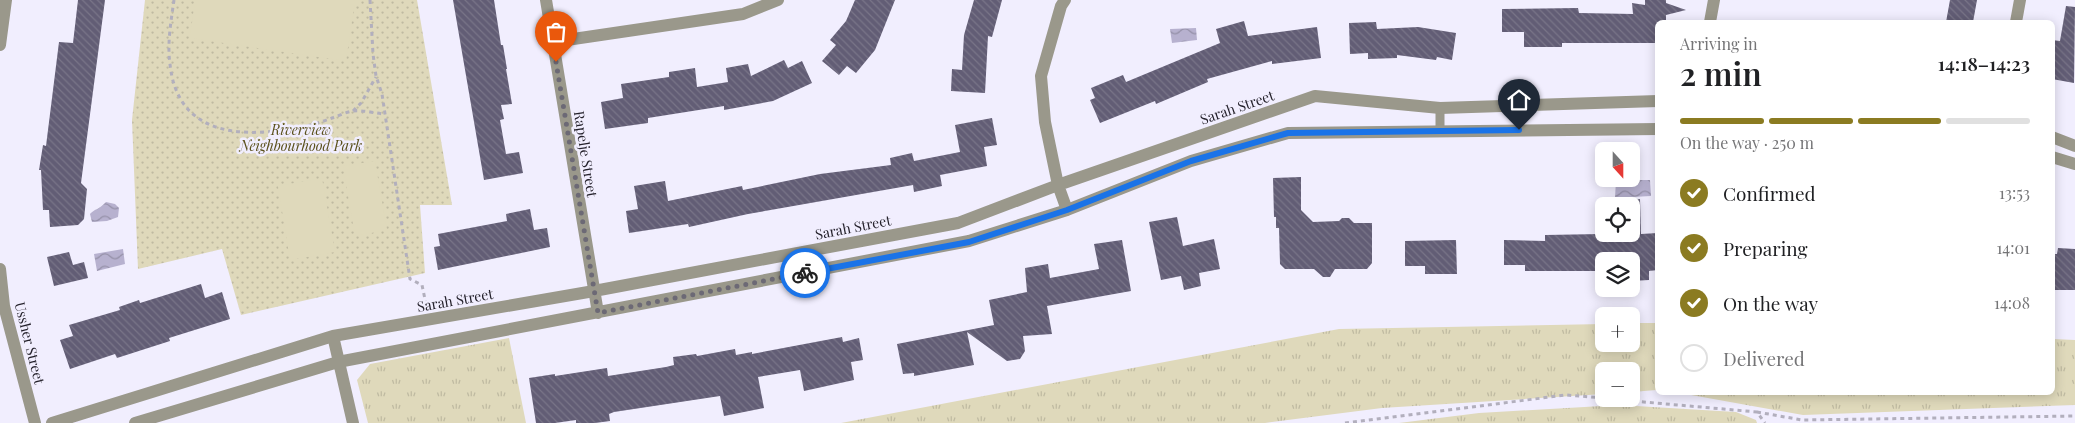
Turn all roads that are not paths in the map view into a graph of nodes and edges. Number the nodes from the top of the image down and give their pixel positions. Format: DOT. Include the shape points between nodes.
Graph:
graph roads {
  1 [pos="6,0"];
  2 [pos="546,0"];
  3 [pos="778,0"];
  4 [pos="1065,0"];
  5 [pos="1714,0"];
  6 [pos="2020,0"];
  7 [pos="1710,20"];
  8 [pos="2016,20"];
  9 [pos="553,42"];
  10 [pos="0,45"];
  11 [pos="1655,101"];
  12 [pos="1440,108"];
  13 [pos="1655,129"];
  14 [pos="1440,131"];
  15 [pos="2055,138"];
  16 [pos="2075,146"];
  17 [pos="2055,158"];
  18 [pos="2075,164"];
  19 [pos="1058,185"];
  20 [pos="1067,210"];
  21 [pos="0,269"];
  22 [pos="594,291"];
  23 [pos="598,313"];
  24 [pos="333,336"];
  25 [pos="338,362"];
  26 [pos="34,423"];
  27 [pos="52,423"];
  28 [pos="135,423"];
  29 [pos="353,423"];
  1 -- 10 [label="street"];
  2 -- 9 [label="street, Rapelje Street"];
  3 -- 9 [label="street" via="743,14"];
  4 -- 19 [label="street" via="1041,76 1045,122"];
  5 -- 7 [label="street"];
  6 -- 8 [label="street"];
  9 -- 22 [label="street, Rapelje Street"];
  11 -- 12 [label="street, Sarah Street"];
  12 -- 14 [label="lane"];
  12 -- 19 [label="street, Sarah Street" via="1315,96"];
  13 -- 14 [label="street"];
  14 -- 20 [label="street" via="1288,133 1191,161"];
  15 -- 16 [label="street"];
  17 -- 18 [label="street"];
  19 -- 20 [label="street"];
  19 -- 22 [label="street, Sarah Street" via="958,223"];
  20 -- 23 [label="street" via="969,242"];
  21 -- 26 [label="street, Ussher Street" via="4,306"];
  22 -- 23 [label="street, Rapelje Street"];
  22 -- 24 [label="street, Sarah Street"];
  23 -- 25 [label="street"];
  24 -- 25 [label="street"];
  24 -- 27 [label="street, Sarah Street"];
  25 -- 28 [label="street"];
  25 -- 29 [label="street"];
}
